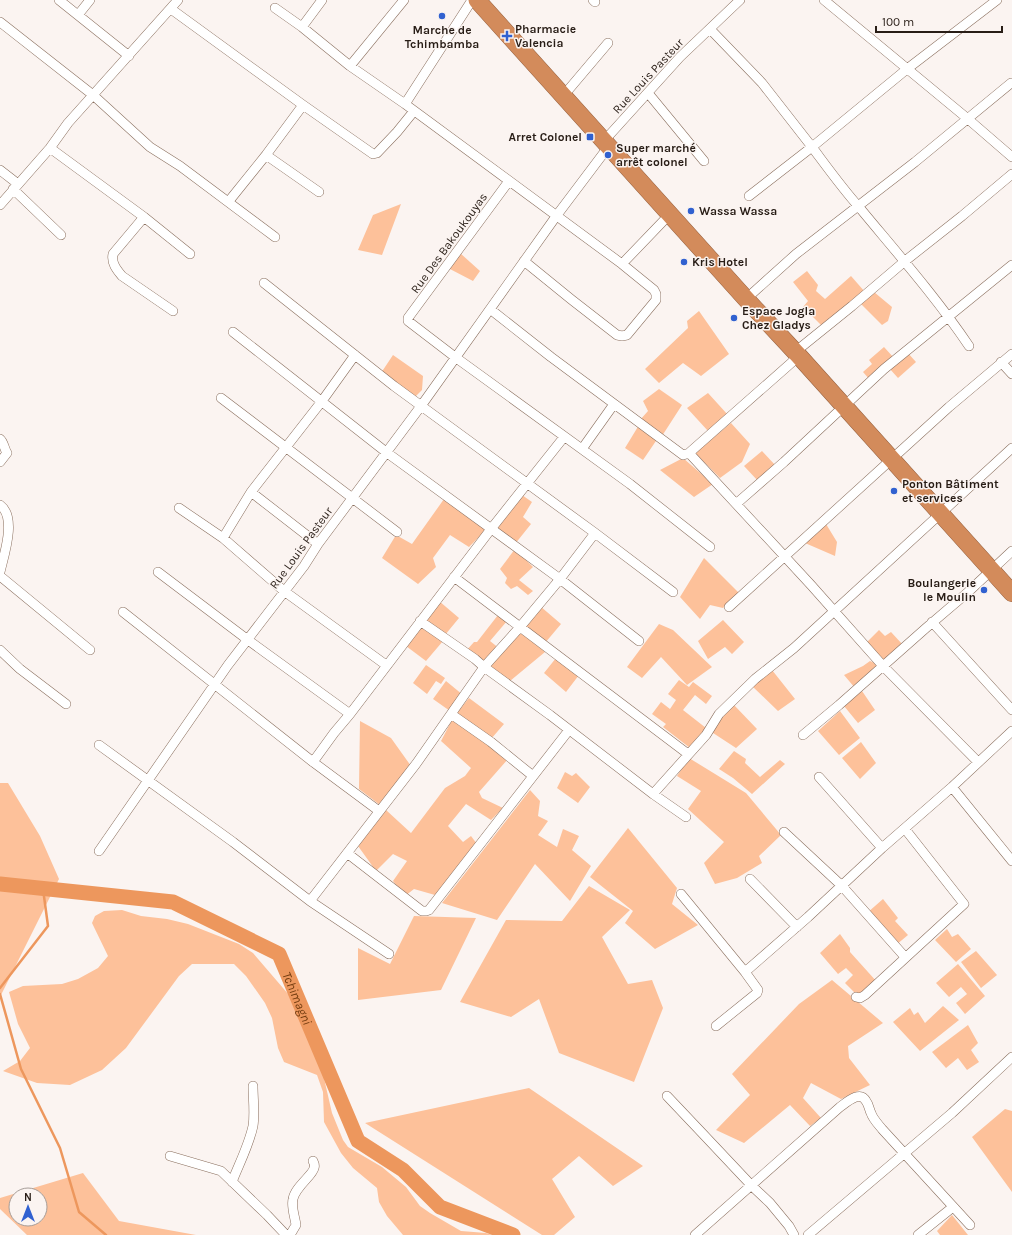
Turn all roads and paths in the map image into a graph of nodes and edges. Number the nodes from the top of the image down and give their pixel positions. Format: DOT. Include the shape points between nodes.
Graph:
graph roads {
  1 [pos="59,0"];
  2 [pos="90,0"];
  3 [pos="178,0"];
  4 [pos="322,0"];
  5 [pos="404,0"];
  6 [pos="472,0"];
  7 [pos="477,0"];
  8 [pos="740,0"];
  9 [pos="824,0"];
  10 [pos="997,0"];
  11 [pos="275,8"];
  12 [pos="171,9"];
  13 [pos="78,15"];
  14 [pos="0,22"];
  15 [pos="302,27"];
  16 [pos="710,28"];
  17 [pos="608,43"];
  18 [pos="129,56"];
  19 [pos="350,66"];
  20 [pos="907,69"];
  21 [pos="1011,82"];
  22 [pos="648,93"];
  23 [pos="93,95"];
  24 [pos="564,96"];
  25 [pos="405,104"];
  26 [pos="303,105"];
  27 [pos="414,111"];
  28 [pos="968,119"];
  29 [pos="606,144"];
  30 [pos="812,147"];
  31 [pos="50,148"];
  32 [pos="266,155"];
  33 [pos="1012,157"];
  34 [pos="704,161"];
  35 [pos="0,170"];
  36 [pos="1012,174"];
  37 [pos="509,181"];
  38 [pos="15,187"];
  39 [pos="319,192"];
  40 [pos="748,196"];
  41 [pos="229,201"];
  42 [pos="0,205"];
  43 [pos="857,206"];
  44 [pos="670,214"];
  45 [pos="557,215"];
  46 [pos="144,217"];
  47 [pos="61,235"];
  48 [pos="275,237"];
  49 [pos="190,254"];
  50 [pos="524,261"];
  51 [pos="905,261"];
  52 [pos="622,264"];
  53 [pos="1012,265"];
  54 [pos="264,283"];
  55 [pos="746,299"];
  56 [pos="490,309"];
  57 [pos="173,311"];
  58 [pos="949,316"];
  59 [pos="233,332"];
  60 [pos="969,346"];
  61 [pos="797,354"];
  62 [pos="1012,354"];
  63 [pos="355,355"];
  64 [pos="455,357"];
  65 [pos="1001,362"];
  66 [pos="1012,374"];
  67 [pos="221,398"];
  68 [pos="322,401"];
  69 [pos="614,404"];
  70 [pos="421,406"];
  71 [pos="844,406"];
  72 [pos="564,437"];
  73 [pos="0,439"];
  74 [pos="286,447"];
  75 [pos="582,448"];
  76 [pos="1012,448"];
  77 [pos="386,452"];
  78 [pos="689,453"];
  79 [pos="892,460"];
  80 [pos="0,462"];
  81 [pos="528,483"];
  82 [pos="251,492"];
  83 [pos="352,498"];
  84 [pos="736,504"];
  85 [pos="0,505"];
  86 [pos="179,508"];
  87 [pos="940,513"];
  88 [pos="491,529"];
  89 [pos="397,532"];
  90 [pos="595,533"];
  91 [pos="223,538"];
  92 [pos="318,544"];
  93 [pos="710,547"];
  94 [pos="1012,551"];
  95 [pos="784,556"];
  96 [pos="991,570"];
  97 [pos="0,572"];
  98 [pos="158,572"];
  99 [pos="0,576"];
  100 [pos="454,577"];
  101 [pos="560,579"];
  102 [pos="284,591"];
  103 [pos="673,592"];
  104 [pos="1012,593"];
  105 [pos="729,607"];
  106 [pos="123,612"];
  107 [pos="834,612"];
  108 [pos="420,621"];
  109 [pos="932,622"];
  110 [pos="520,627"];
  111 [pos="248,640"];
  112 [pos="639,641"];
  113 [pos="0,650"];
  114 [pos="90,650"];
  115 [pos="386,665"];
  116 [pos="883,666"];
  117 [pos="484,667"];
  118 [pos="215,684"];
  119 [pos="66,704"];
  120 [pos="1012,710"];
  121 [pos="350,714"];
  122 [pos="450,714"];
  123 [pos="569,730"];
  124 [pos="1012,730"];
  125 [pos="803,735"];
  126 [pos="99,745"];
  127 [pos="688,754"];
  128 [pos="313,762"];
  129 [pos="978,762"];
  130 [pos="533,776"];
  131 [pos="820,777"];
  132 [pos="149,780"];
  133 [pos="952,787"];
  134 [pos="653,794"];
  135 [pos="379,811"];
  136 [pos="686,817"];
  137 [pos="905,829"];
  138 [pos="784,832"];
  139 [pos="882,848"];
  140 [pos="99,851"];
  141 [pos="347,853"];
  142 [pos="1012,861"];
  143 [pos="750,879"];
  144 [pos="842,886"];
  145 [pos="680,894"];
  146 [pos="310,901"];
  147 [pos="797,927"];
  148 [pos="389,954"];
  149 [pos="905,957"];
  150 [pos="745,972"];
  151 [pos="856,997"];
  152 [pos="716,1026"];
  153 [pos="1012,1057"];
  154 [pos="253,1086"];
  155 [pos="666,1096"];
  156 [pos="904,1154"];
  157 [pos="170,1156"];
  158 [pos="313,1161"];
  159 [pos="232,1182"];
  160 [pos="752,1186"];
  161 [pos="952,1207"];
  162 [pos="970,1225"];
  163 [pos="286,1235"];
  164 [pos="290,1235"];
  165 [pos="696,1235"];
  166 [pos="794,1235"];
  167 [pos="808,1235"];
  168 [pos="918,1235"];
  1 -- 13 [label="street"];
  2 -- 13 [label="street"];
  3 -- 12 [label="street"];
  4 -- 15 [label="street"];
  5 -- 19 [label="street"];
  6 -- 25 [label="street"];
  7 -- 24 [label="highway"];
  8 -- 16 [label="street, Rue Louis Pasteur"];
  9 -- 20 [label="street"];
  10 -- 20 [label="street"];
  11 -- 15 [label="street"];
  12 -- 18 [label="street"];
  12 -- 26 [label="street"];
  13 -- 18 [label="street"];
  14 -- 23 [label="street"];
  15 -- 19 [label="street"];
  16 -- 22 [label="street, Rue Louis Pasteur"];
  16 -- 30 [label="street" via="762,83"];
  17 -- 24 [label="street"];
  18 -- 23 [label="street"];
  19 -- 25 [label="street"];
  20 -- 28 [label="street"];
  20 -- 30 [label="street"];
  21 -- 28 [label="street"];
  22 -- 29 [label="street, Rue Louis Pasteur" via="629,112"];
  22 -- 34 [label="street"];
  23 -- 31 [label="street"];
  23 -- 41 [label="street" via="150,147"];
  24 -- 29 [label="highway"];
  25 -- 27 [label="street"];
  26 -- 27 [label="street" via="373,154 377,153"];
  26 -- 32 [label="street"];
  27 -- 37 [label="street"];
  28 -- 33 [label="street"];
  28 -- 43 [label="street"];
  29 -- 44 [label="highway"];
  29 -- 45 [label="street, Rue Louis Pasteur"];
  30 -- 40 [label="street"];
  30 -- 43 [label="street"];
  31 -- 38 [label="street"];
  31 -- 46 [label="street"];
  32 -- 39 [label="street"];
  32 -- 41 [label="street"];
  35 -- 38 [label="street"];
  36 -- 51 [label="street"];
  37 -- 45 [label="street"];
  37 -- 64 [label="street, Rue Des Bakoukouyas" via="408,318 408,321"];
  38 -- 42 [label="street"];
  38 -- 47 [label="street"];
  41 -- 48 [label="street"];
  43 -- 51 [label="street"];
  43 -- 55 [label="street" via="796,254"];
  44 -- 52 [label="street"];
  44 -- 55 [label="highway"];
  45 -- 50 [label="street, Rue Louis Pasteur"];
  45 -- 52 [label="street"];
  46 -- 49 [label="street"];
  46 -- 57 [label="street" via="113,254 113,261 122,276"];
  50 -- 52 [label="street" via="617,335 622,336 627,335 656,300 654,290"];
  50 -- 56 [label="street, Rue Louis Pasteur"];
  51 -- 58 [label="street"];
  51 -- 61 [label="street"];
  53 -- 58 [label="street"];
  54 -- 63 [label="street"];
  55 -- 61 [label="highway"];
  56 -- 64 [label="street, Rue Louis Pasteur"];
  56 -- 69 [label="street"];
  58 -- 60 [label="street"];
  58 -- 71 [label="street" via="884,369"];
  59 -- 68 [label="street"];
  61 -- 71 [label="highway"];
  61 -- 78 [label="street"];
  62 -- 65 [label="street"];
  63 -- 68 [label="street"];
  63 -- 70 [label="street"];
  64 -- 70 [label="street, Rue Louis Pasteur"];
  64 -- 72 [label="street"];
  65 -- 66 [label="street"];
  65 -- 79 [label="street"];
  67 -- 74 [label="street"];
  68 -- 74 [label="street"];
  68 -- 77 [label="street"];
  69 -- 75 [label="street"];
  69 -- 78 [label="street" via="681,454"];
  70 -- 77 [label="street, Rue Louis Pasteur"];
  70 -- 81 [label="street"];
  71 -- 79 [label="highway"];
  71 -- 84 [label="street"];
  72 -- 75 [label="street"];
  72 -- 81 [label="street"];
  73 -- 80 [label="street" via="7,453"];
  74 -- 82 [label="street"];
  74 -- 83 [label="street"];
  75 -- 93 [label="street"];
  76 -- 87 [label="street"];
  77 -- 83 [label="street, Rue Louis Pasteur"];
  77 -- 88 [label="street"];
  78 -- 84 [label="street"];
  79 -- 87 [label="highway"];
  79 -- 95 [label="street"];
  81 -- 88 [label="street"];
  81 -- 90 [label="street"];
  82 -- 91 [label="street"];
  82 -- 92 [label="street"];
  83 -- 89 [label="street"];
  83 -- 92 [label="street, Rue Louis Pasteur"];
  84 -- 95 [label="street"];
  85 -- 97 [label="street" via="8,516 9,525"];
  86 -- 91 [label="street"];
  87 -- 96 [label="highway"];
  87 -- 107 [label="street"];
  88 -- 100 [label="street"];
  88 -- 101 [label="street"];
  90 -- 101 [label="street"];
  90 -- 103 [label="street"];
  91 -- 102 [label="street"];
  92 -- 102 [label="street, Rue Louis Pasteur"];
  94 -- 96 [label="street"];
  95 -- 105 [label="street"];
  95 -- 107 [label="street"];
  96 -- 104 [label="highway"];
  96 -- 109 [label="street"];
  98 -- 111 [label="street"];
  99 -- 114 [label="street"];
  100 -- 108 [label="street"];
  100 -- 110 [label="street"];
  101 -- 110 [label="street"];
  101 -- 112 [label="street"];
  102 -- 111 [label="street, Rue Louis Pasteur"];
  102 -- 115 [label="street"];
  106 -- 118 [label="street"];
  107 -- 116 [label="street"];
  107 -- 127 [label="street" via="755,679 719,714 706,735"];
  108 -- 115 [label="street"];
  108 -- 117 [label="street"];
  109 -- 116 [label="street"];
  109 -- 120 [label="street"];
  110 -- 117 [label="street"];
  110 -- 127 [label="street"];
  111 -- 118 [label="street, Rue Louis Pasteur"];
  111 -- 121 [label="street"];
  113 -- 119 [label="street" via="20,669"];
  115 -- 121 [label="street"];
  116 -- 125 [label="street"];
  116 -- 129 [label="street"];
  117 -- 122 [label="street"];
  117 -- 123 [label="street"];
  118 -- 128 [label="street"];
  118 -- 132 [label="street, Rue Louis Pasteur"];
  121 -- 128 [label="street"];
  122 -- 130 [label="street" via="491,742"];
  122 -- 135 [label="street" via="416,764"];
  123 -- 130 [label="street"];
  123 -- 134 [label="street"];
  124 -- 129 [label="street"];
  126 -- 132 [label="street"];
  127 -- 134 [label="street"];
  128 -- 135 [label="street"];
  129 -- 133 [label="street"];
  130 -- 141 [label="street" via="429,910 422,911"];
  131 -- 139 [label="street"];
  132 -- 140 [label="street, Rue Louis Pasteur"];
  132 -- 146 [label="street"];
  133 -- 137 [label="street"];
  133 -- 142 [label="street"];
  134 -- 136 [label="street"];
  135 -- 141 [label="street"];
  137 -- 139 [label="street"];
  137 -- 149 [label="street" via="964,904"];
  138 -- 144 [label="street"];
  139 -- 144 [label="street"];
  141 -- 146 [label="street"];
  143 -- 147 [label="street"];
  144 -- 147 [label="street"];
  144 -- 149 [label="street"];
  145 -- 150 [label="street"];
  146 -- 148 [label="street"];
  147 -- 150 [label="street"];
  149 -- 151 [label="street" via="865,995"];
  150 -- 152 [label="street" via="757,987 758,993"];
  153 -- 156 [label="street"];
  154 -- 159 [label="street" via="252,1128"];
  155 -- 160 [label="street"];
  156 -- 160 [label="street" via="882,1129 871,1114 865,1099 860,1096 840,1107"];
  156 -- 161 [label="street"];
  156 -- 167 [label="street"];
  157 -- 159 [label="street" via="220,1171"];
  158 -- 164 [label="street" via="313,1171 293,1198 296,1225"];
  159 -- 163 [label="street"];
  160 -- 165 [label="street"];
  160 -- 166 [label="street" via="770,1203"];
  161 -- 162 [label="street"];
  161 -- 168 [label="street"];
}
